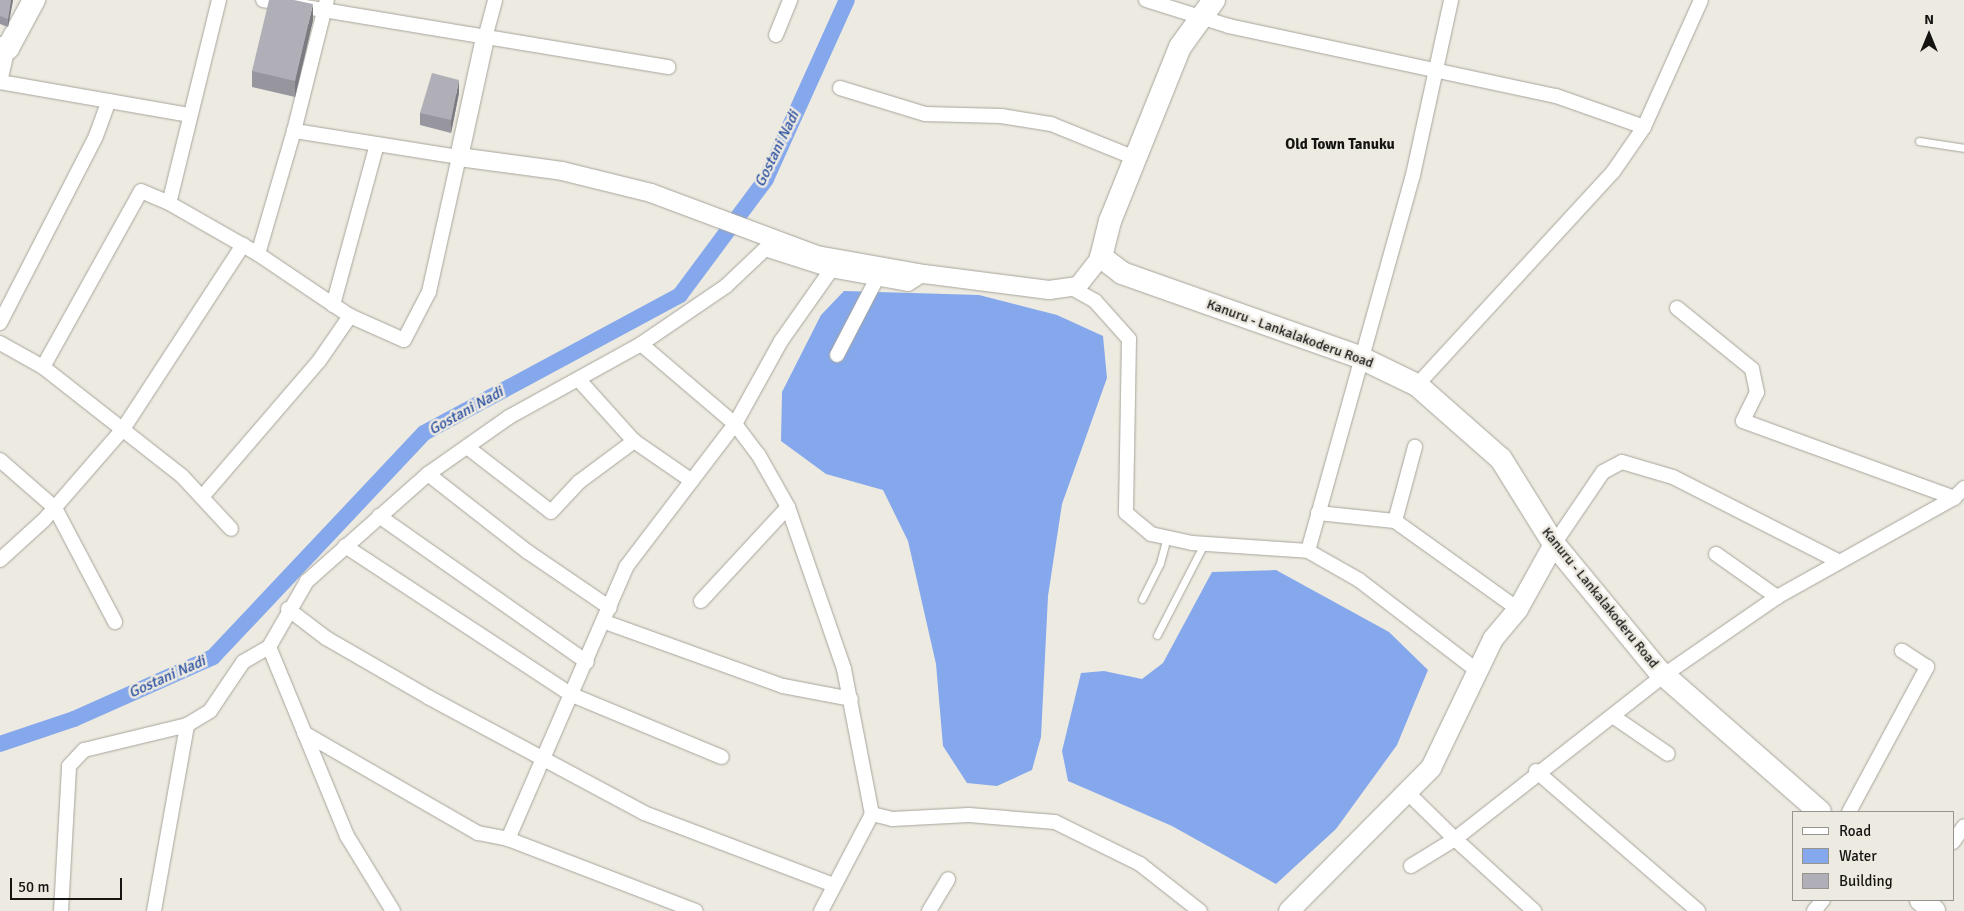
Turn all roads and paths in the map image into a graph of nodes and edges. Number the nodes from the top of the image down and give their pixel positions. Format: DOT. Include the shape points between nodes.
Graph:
graph roads {
  1 [pos="34,0"];
  2 [pos="219,0"];
  3 [pos="263,0"];
  4 [pos="495,0"];
  5 [pos="790,0"];
  6 [pos="1146,0"];
  7 [pos="1450,0"];
  8 [pos="1701,0"];
  9 [pos="326,5"];
  10 [pos="1208,9"];
  11 [pos="776,35"];
  12 [pos="485,38"];
  13 [pos="4,48"];
  14 [pos="669,67"];
  15 [pos="1437,70"];
  16 [pos="0,82"];
  17 [pos="840,88"];
  18 [pos="109,101"];
  19 [pos="190,115"];
  20 [pos="1644,128"];
  21 [pos="294,131"];
  22 [pos="1919,141"];
  23 [pos="377,144"];
  24 [pos="1964,148"];
  25 [pos="460,157"];
  26 [pos="1135,158"];
  27 [pos="169,203"];
  28 [pos="243,245"];
  29 [pos="258,254"];
  30 [pos="1101,256"];
  31 [pos="830,270"];
  32 [pos="924,274"];
  33 [pos="877,278"];
  34 [pos="1070,287"];
  35 [pos="333,305"];
  36 [pos="1677,308"];
  37 [pos="350,316"];
  38 [pos="1,318"];
  39 [pos="0,343"];
  40 [pos="641,344"];
  41 [pos="837,355"];
  42 [pos="1359,357"];
  43 [pos="43,367"];
  44 [pos="580,380"];
  45 [pos="1417,385"];
  46 [pos="735,424"];
  47 [pos="122,430"];
  48 [pos="634,441"];
  49 [pos="467,447"];
  50 [pos="1415,447"];
  51 [pos="0,460"];
  52 [pos="428,474"];
  53 [pos="692,481"];
  54 [pos="1964,488"];
  55 [pos="202,497"];
  56 [pos="1954,498"];
  57 [pos="788,507"];
  58 [pos="55,508"];
  59 [pos="1318,513"];
  60 [pos="379,516"];
  61 [pos="1395,521"];
  62 [pos="232,529"];
  63 [pos="1167,537"];
  64 [pos="1204,544"];
  65 [pos="1554,544"];
  66 [pos="345,546"];
  67 [pos="1308,551"];
  68 [pos="1716,554"];
  69 [pos="0,560"];
  70 [pos="1838,561"];
  71 [pos="1777,597"];
  72 [pos="1142,599"];
  73 [pos="701,602"];
  74 [pos="610,608"];
  75 [pos="288,609"];
  76 [pos="1518,609"];
  77 [pos="115,622"];
  78 [pos="605,622"];
  79 [pos="1157,635"];
  80 [pos="269,647"];
  81 [pos="1902,651"];
  82 [pos="587,662"];
  83 [pos="1479,672"];
  84 [pos="1668,679"];
  85 [pos="572,695"];
  86 [pos="851,699"];
  87 [pos="1614,717"];
  88 [pos="187,725"];
  89 [pos="304,733"];
  90 [pos="1668,754"];
  91 [pos="722,757"];
  92 [pos="544,761"];
  93 [pos="1536,771"];
  94 [pos="1409,794"];
  95 [pos="1819,811"];
  96 [pos="1850,811"];
  97 [pos="872,814"];
  98 [pos="1964,826"];
  99 [pos="508,839"];
  100 [pos="1455,839"];
  101 [pos="1954,841"];
  102 [pos="1411,866"];
  103 [pos="948,878"];
  104 [pos="831,884"];
  105 [pos="1822,901"];
  106 [pos="1922,901"];
  107 [pos="61,911"];
  108 [pos="154,911"];
  109 [pos="393,911"];
  110 [pos="696,911"];
  111 [pos="820,911"];
  112 [pos="930,911"];
  113 [pos="1200,911"];
  114 [pos="1289,911"];
  115 [pos="1534,911"];
  116 [pos="1698,911"];
  117 [pos="1814,911"];
  118 [pos="1934,911"];
  1 -- 13 [label="main road"];
  2 -- 19 [label="street"];
  3 -- 9 [label="street"];
  4 -- 12 [label="street"];
  5 -- 11 [label="street"];
  6 -- 10 [label="street"];
  7 -- 15 [label="street"];
  8 -- 20 [label="street"];
  9 -- 12 [label="street"];
  9 -- 21 [label="street"];
  10 -- 15 [label="street"];
  10 -- 26 [label="main road" via="1180,47"];
  12 -- 14 [label="street"];
  12 -- 25 [label="street"];
  13 -- 16 [label="street"];
  15 -- 20 [label="street" via="1556,96"];
  15 -- 42 [label="street" via="1412,175"];
  16 -- 18 [label="street"];
  17 -- 26 [label="street" via="925,114 1001,116 1051,124"];
  18 -- 19 [label="street"];
  18 -- 38 [label="street" via="96,136"];
  19 -- 27 [label="street"];
  20 -- 45 [label="street" via="1613,172"];
  21 -- 23 [label="street"];
  21 -- 29 [label="street"];
  22 -- 24 [label="lane"];
  23 -- 25 [label="street"];
  23 -- 35 [label="street"];
  25 -- 32 [label="street" via="562,171 670,198 817,255"];
  25 -- 37 [label="street" via="429,292 404,340"];
  26 -- 30 [label="main road"];
  27 -- 28 [label="street"];
  27 -- 43 [label="street" via="141,191"];
  28 -- 29 [label="street"];
  28 -- 47 [label="street"];
  29 -- 35 [label="street"];
  30 -- 34 [label="street" via="1078,286"];
  30 -- 42 [label="main road, Kanuru - Lankalakoderu Road" via="1122,273"];
  31 -- 33 [label="street"];
  31 -- 40 [label="street" via="765,249 726,286"];
  31 -- 46 [label="street" via="781,341"];
  32 -- 33 [label="street" via="908,284"];
  32 -- 34 [label="street" via="1049,290"];
  33 -- 41 [label="street"];
  34 -- 63 [label="street" via="1095,301 1129,339 1126,513 1151,534"];
  35 -- 37 [label="street"];
  36 -- 56 [label="street" via="1752,369 1757,392 1743,421"];
  37 -- 55 [label="street" via="319,361"];
  39 -- 43 [label="street"];
  40 -- 44 [label="street"];
  40 -- 46 [label="street"];
  42 -- 45 [label="main road, Kanuru - Lankalakoderu Road"];
  42 -- 59 [label="street"];
  43 -- 47 [label="street"];
  44 -- 48 [label="street"];
  44 -- 49 [label="street" via="510,417"];
  45 -- 65 [label="main road, Kanuru - Lankalakoderu Road" via="1501,460"];
  46 -- 53 [label="street"];
  46 -- 57 [label="street"];
  47 -- 55 [label="street" via="182,476"];
  47 -- 58 [label="street"];
  48 -- 49 [label="street" via="579,482 551,512"];
  48 -- 53 [label="street"];
  49 -- 52 [label="street"];
  50 -- 61 [label="street"];
  51 -- 58 [label="street"];
  52 -- 60 [label="street"];
  52 -- 74 [label="street" via="528,552"];
  53 -- 74 [label="street" via="626,567"];
  54 -- 56 [label="street"];
  55 -- 62 [label="street"];
  56 -- 70 [label="street"];
  57 -- 73 [label="street"];
  57 -- 86 [label="street"];
  58 -- 69 [label="street"];
  58 -- 77 [label="street"];
  59 -- 61 [label="street"];
  59 -- 67 [label="street"];
  60 -- 66 [label="street"];
  60 -- 82 [label="street"];
  61 -- 76 [label="street"];
  63 -- 64 [label="street"];
  63 -- 72 [label="lane"];
  64 -- 67 [label="street"];
  64 -- 79 [label="lane"];
  65 -- 70 [label="street" via="1604,472 1622,462 1673,477"];
  65 -- 76 [label="main road"];
  65 -- 84 [label="main road, Kanuru - Lankalakoderu Road"];
  66 -- 75 [label="street" via="307,580"];
  66 -- 85 [label="street"];
  67 -- 83 [label="street" via="1359,580"];
  68 -- 71 [label="street"];
  70 -- 71 [label="street"];
  71 -- 84 [label="street"];
  74 -- 78 [label="street"];
  75 -- 80 [label="street"];
  75 -- 92 [label="street" via="326,638"];
  76 -- 83 [label="main road" via="1493,639"];
  78 -- 82 [label="street"];
  78 -- 86 [label="street" via="783,686"];
  80 -- 88 [label="street" via="242,662 210,711"];
  80 -- 89 [label="street"];
  81 -- 96 [label="street" via="1927,667"];
  82 -- 85 [label="street"];
  83 -- 94 [label="main road" via="1431,768"];
  84 -- 87 [label="street"];
  84 -- 95 [label="main road, Kanuru - Lankalakoderu Road"];
  85 -- 91 [label="street"];
  85 -- 92 [label="street"];
  86 -- 97 [label="street"];
  87 -- 90 [label="street"];
  87 -- 93 [label="street"];
  88 -- 107 [label="street" via="84,750 69,766"];
  88 -- 108 [label="street"];
  89 -- 99 [label="street" via="478,833"];
  89 -- 109 [label="street" via="347,836"];
  92 -- 99 [label="street"];
  92 -- 104 [label="street" via="644,813"];
  93 -- 100 [label="street"];
  93 -- 116 [label="street"];
  94 -- 100 [label="street"];
  94 -- 114 [label="main road" via="1370,825"];
  97 -- 104 [label="street"];
  97 -- 113 [label="street" via="892,819 969,815 1055,822 1140,864"];
  98 -- 101 [label="street"];
  99 -- 110 [label="street"];
  100 -- 102 [label="street"];
  100 -- 115 [label="street"];
  103 -- 112 [label="street"];
  104 -- 111 [label="street"];
  105 -- 117 [label="street"];
  106 -- 118 [label="main road"];
}
